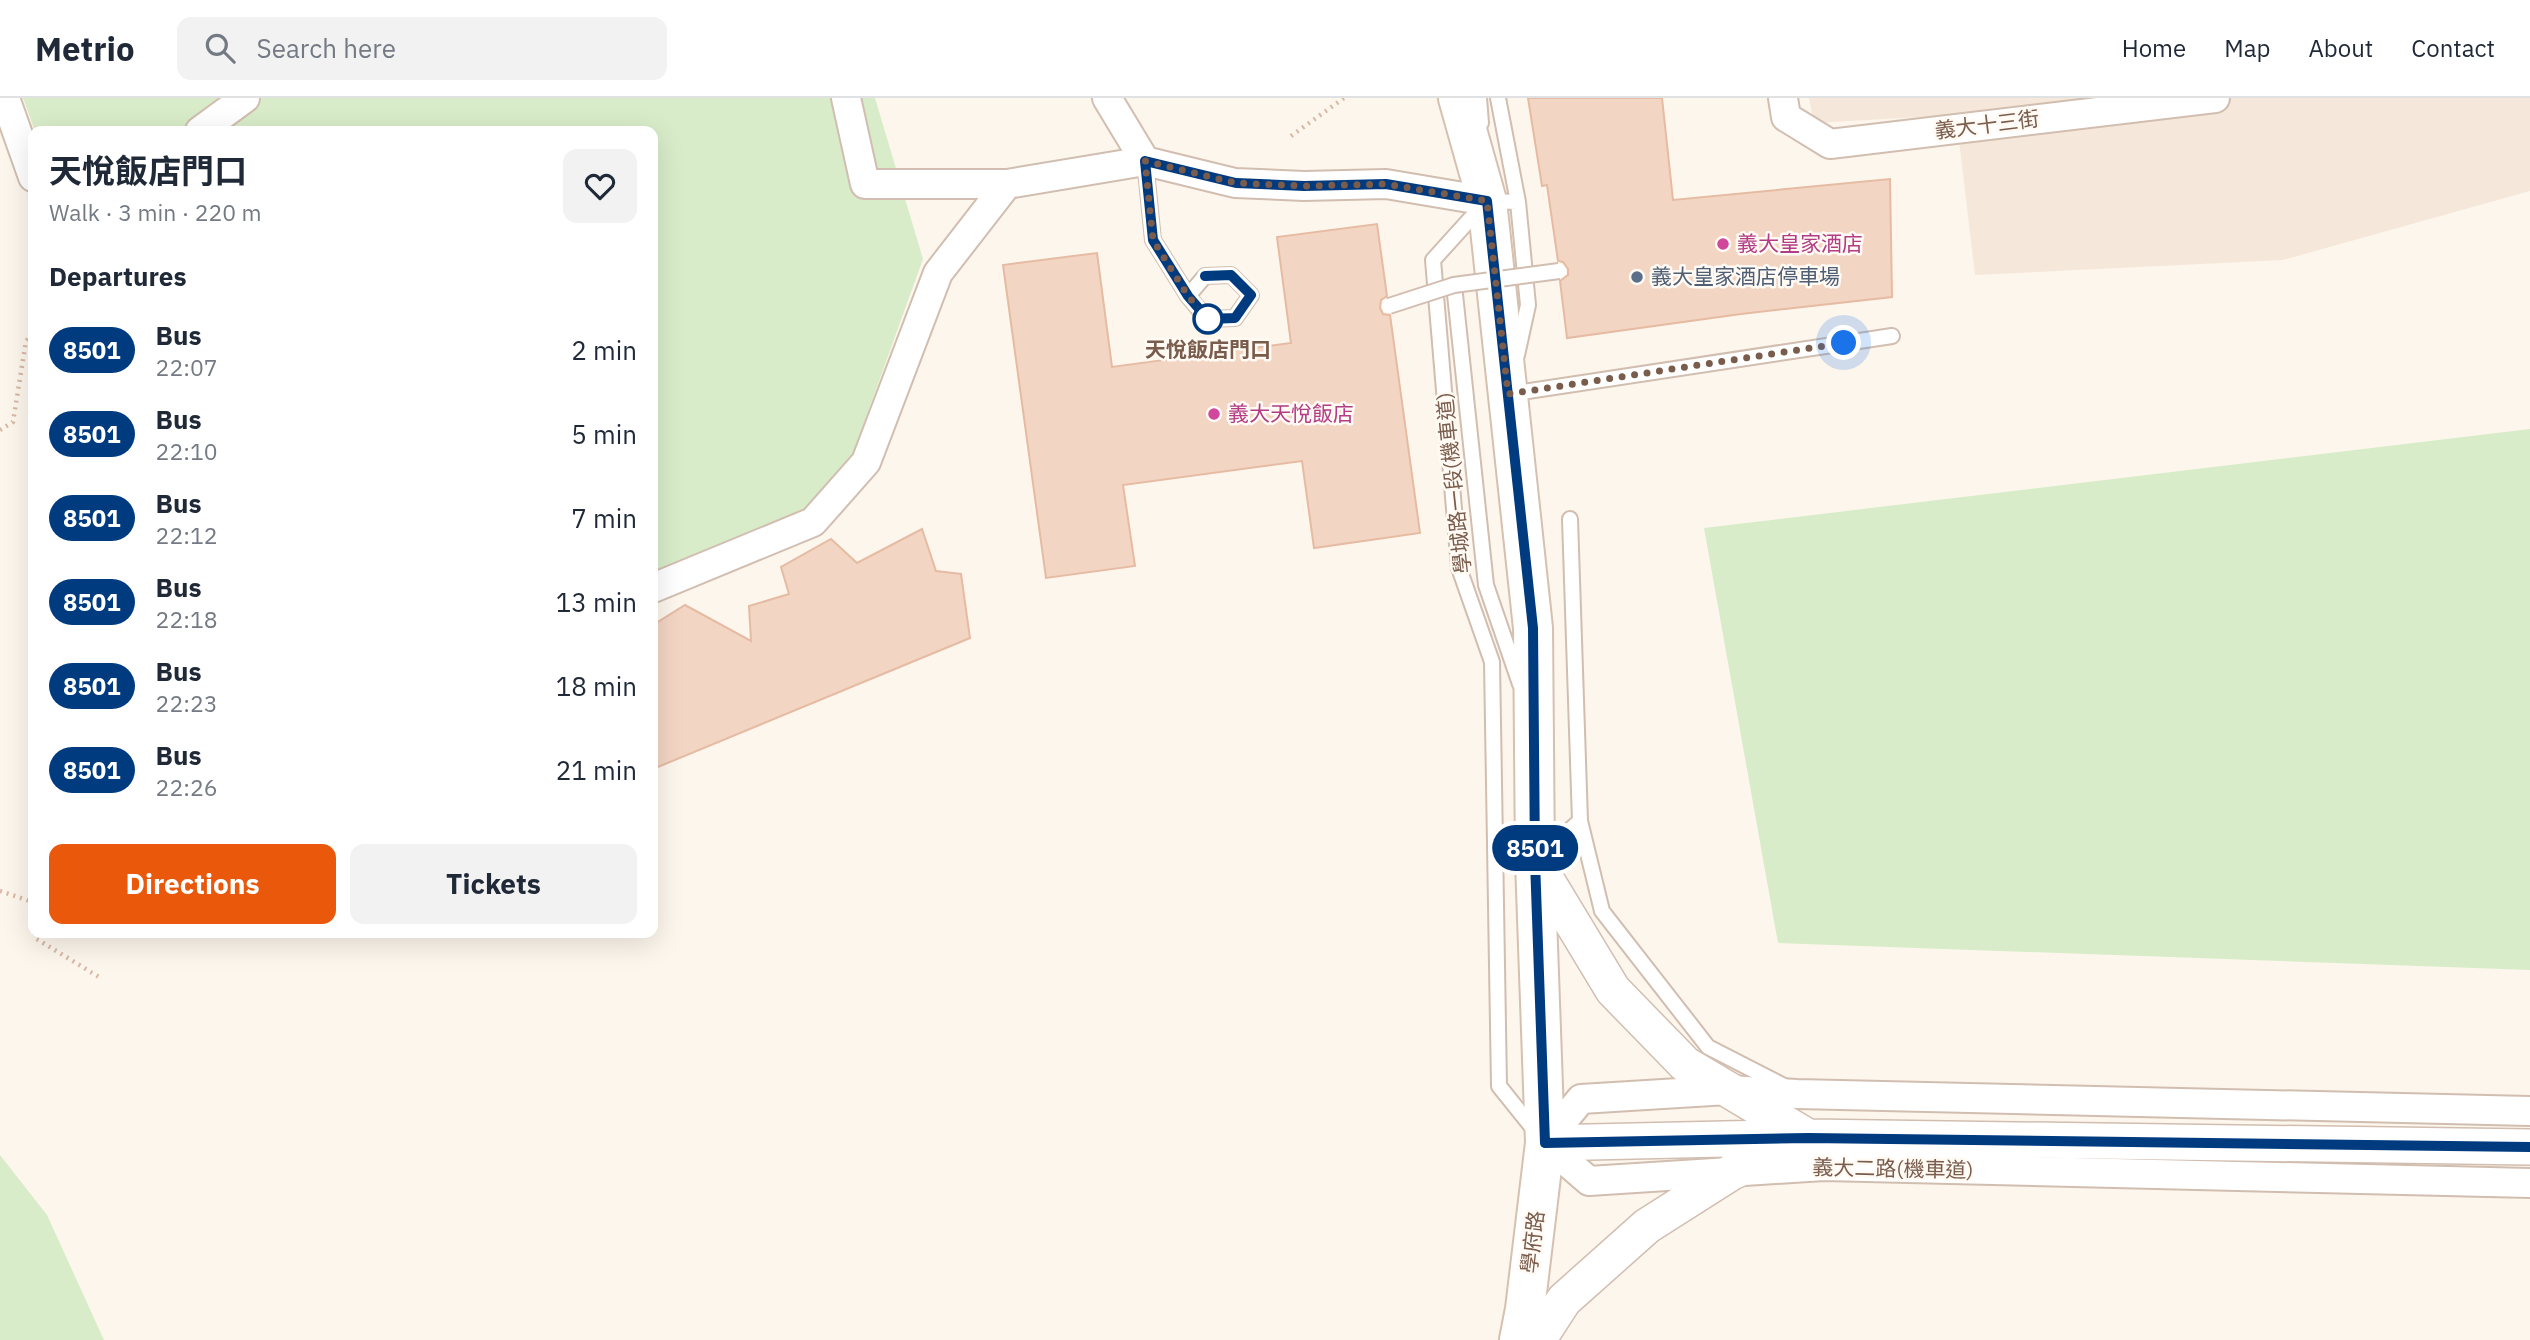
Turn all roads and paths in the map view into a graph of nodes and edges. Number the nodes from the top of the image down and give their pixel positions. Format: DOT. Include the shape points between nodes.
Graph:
graph roads {
  1 [pos="5,98"];
  2 [pos="245,98"];
  3 [pos="846,98"];
  4 [pos="1107,98"];
  5 [pos="1344,98"];
  6 [pos="1458,98"];
  7 [pos="1479,98"];
  8 [pos="1498,98"];
  9 [pos="1783,98"];
  10 [pos="2215,98"];
  11 [pos="207,126"];
  12 [pos="1291,136"];
  13 [pos="1145,161"];
  14 [pos="28,163"];
  15 [pos="1007,184"];
  16 [pos="1502,202"];
  17 [pos="1559,271"];
  18 [pos="1454,285"];
  19 [pos="1188,296"];
  20 [pos="1389,306"];
  21 [pos="1892,336"];
  22 [pos="28,339"];
  23 [pos="1508,394"];
  24 [pos="0,430"];
  25 [pos="1570,519"];
  26 [pos="658,586"];
  27 [pos="1534,721"];
  28 [pos="1580,821"];
  29 [pos="1535,861"];
  30 [pos="0,891"];
  31 [pos="28,900"];
  32 [pos="35,938"];
  33 [pos="99,976"];
  34 [pos="1728,1090"];
  35 [pos="1797,1094"];
  36 [pos="2530,1111"];
  37 [pos="1808,1138"];
  38 [pos="1545,1143"];
  39 [pos="2530,1147"];
  40 [pos="1732,1172"];
  41 [pos="2530,1183"];
  42 [pos="1519,1340"];
  43 [pos="1538,1340"];
  1 -- 14 [label="street"];
  2 -- 11 [label="street"];
  3 -- 15 [label="street" via="865,184"];
  4 -- 13 [label="street"];
  5 -- 12 [label="path"];
  6 -- 16 [label="main road, 學府路"];
  7 -- 16 [label="lane"];
  8 -- 16 [label="lane"];
  9 -- 10 [label="street, 義大十三街" via="1786,117 1830,144"];
  13 -- 15 [label="street"];
  13 -- 16 [label="street" via="1236,183 1386,184"];
  13 -- 19 [label="lane" via="1153,240"];
  15 -- 26 [label="street" via="938,273 866,462 814,522"];
  16 -- 23 [label="main road, 學府路"];
  16 -- 38 [label="lane, 學城路一段(機車道)" via="1464,229 1433,260 1459,568 1492,662 1499,1086"];
  17 -- 18 [label="lane, bridge"];
  18 -- 20 [label="lane, bridge"];
  18 -- 27 [label="lane" via="1486,585"];
  21 -- 23 [label="lane"];
  22 -- 24 [label="path" via="13,422"];
  23 -- 27 [label="main road, 學府路" via="1533,628"];
  25 -- 28 [label="lane"];
  27 -- 29 [label="main road, 學府路"];
  28 -- 29 [label="lane"];
  28 -- 35 [label="lane" via="1602,911 1708,1047"];
  29 -- 34 [label="street" via="1613,990 1685,1064"];
  29 -- 38 [label="main road, 學府路"];
  30 -- 31 [label="path"];
  32 -- 33 [label="path"];
  34 -- 35 [label="street"];
  34 -- 37 [label="street"];
  34 -- 38 [label="street" via="1581,1099"];
  35 -- 36 [label="street"];
  37 -- 38 [label="street"];
  37 -- 39 [label="street"];
  37 -- 40 [label="street"];
  38 -- 40 [label="street, 義大二路(機車道)" via="1590,1181"];
  38 -- 42 [label="main road, 學府路"];
  40 -- 41 [label="street, 義大二路(機車道)" via="1838,1167"];
  40 -- 43 [label="street" via="1637,1235 1564,1300"];
}
